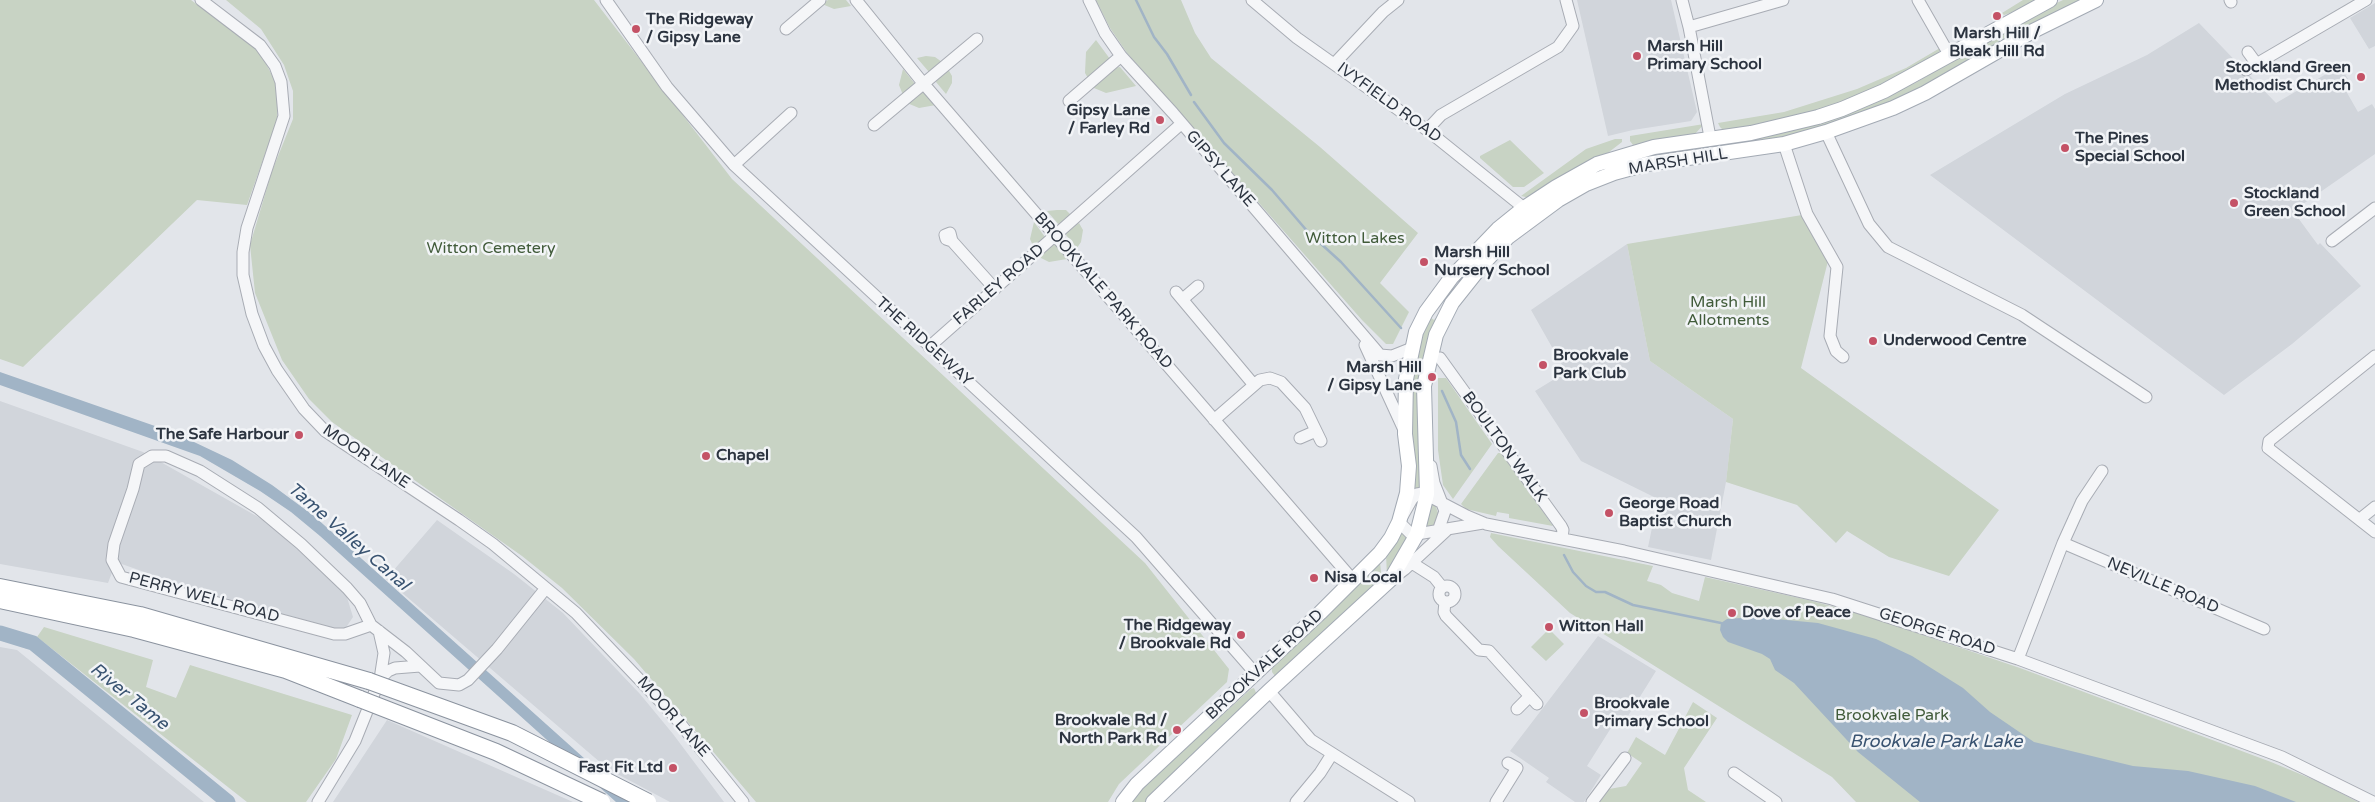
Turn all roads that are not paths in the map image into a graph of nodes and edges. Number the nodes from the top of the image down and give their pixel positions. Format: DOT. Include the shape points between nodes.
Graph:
graph roads {
  1 [pos="201,0"];
  2 [pos="606,0"];
  3 [pos="820,0"];
  4 [pos="856,0"];
  5 [pos="1089,0"];
  6 [pos="1252,0"];
  7 [pos="1398,0"];
  8 [pos="1566,0"];
  9 [pos="1682,0"];
  10 [pos="1783,0"];
  11 [pos="1918,0"];
  12 [pos="2050,0"];
  13 [pos="2096,0"];
  14 [pos="2366,0"];
  15 [pos="1689,27"];
  16 [pos="786,29"];
  17 [pos="977,39"];
  18 [pos="2248,52"];
  19 [pos="1121,56"];
  20 [pos="1950,56"];
  21 [pos="1335,63"];
  22 [pos="2256,63"];
  23 [pos="2246,70"];
  24 [pos="923,83"];
  25 [pos="1069,101"];
  26 [pos="791,113"];
  27 [pos="1181,124"];
  28 [pos="874,125"];
  29 [pos="1427,130"];
  30 [pos="1826,132"];
  31 [pos="1710,137"];
  32 [pos="1784,144"];
  33 [pos="1715,155"];
  34 [pos="734,165"];
  35 [pos="1524,208"];
  36 [pos="2375,208"];
  37 [pos="1056,235"];
  38 [pos="952,241"];
  39 [pos="2332,241"];
  40 [pos="1198,286"];
  41 [pos="995,289"];
  42 [pos="1360,332"];
  43 [pos="929,346"];
  44 [pos="1412,348"];
  45 [pos="2375,356"];
  46 [pos="1843,357"];
  47 [pos="1440,358"];
  48 [pos="1254,385"];
  49 [pos="2146,397"];
  50 [pos="1214,420"];
  51 [pos="1405,434"];
  52 [pos="1425,437"];
  53 [pos="1300,438"];
  54 [pos="2102,471"];
  55 [pos="1427,494"];
  56 [pos="1443,503"];
  57 [pos="2375,506"];
  58 [pos="2360,519"];
  59 [pos="1399,522"];
  60 [pos="1483,523"];
  61 [pos="1442,530"];
  62 [pos="2375,532"];
  63 [pos="1417,534"];
  64 [pos="1562,538"];
  65 [pos="2063,543"];
  66 [pos="1412,563"];
  67 [pos="1391,579"];
  68 [pos="1353,580"];
  69 [pos="0,587"];
  70 [pos="546,588"];
  71 [pos="0,600"];
  72 [pos="375,628"];
  73 [pos="2264,629"];
  74 [pos="2018,659"];
  75 [pos="420,666"];
  76 [pos="1255,674"];
  77 [pos="374,680"];
  78 [pos="1269,691"];
  79 [pos="1517,709"];
  80 [pos="1332,754"];
  81 [pos="1625,758"];
  82 [pos="1508,763"];
  83 [pos="1734,773"];
  84 [pos="318,802"];
  85 [pos="602,802"];
  86 [pos="648,802"];
  87 [pos="743,802"];
  88 [pos="1123,802"];
  89 [pos="1154,802"];
  90 [pos="1296,802"];
  91 [pos="1409,802"];
  92 [pos="1496,802"];
  93 [pos="1592,802"];
  94 [pos="1776,802"];
  95 [pos="2372,802"];
  1 -- 70 [label="street, MOOR LANE" via="260,45 275,66 281,82 284,116 247,228 243,252 243,275 252,314 277,370 304,409 325,431 459,520"];
  2 -- 34 [label="street, THE RIDGEWAY" via="668,87"];
  3 -- 16 [label="street"];
  4 -- 24 [label="street, BROOKVALE PARK ROAD"];
  5 -- 19 [label="street, GIPSY LANE"];
  6 -- 21 [label="street, IVYFIELD ROAD"];
  7 -- 21 [label="street"];
  8 -- 29 [label="street" via="1573,26 1558,47 1441,115"];
  9 -- 15 [label="street"];
  10 -- 15 [label="street"];
  11 -- 20 [label="street"];
  12 -- 20 [label="main road, MARSH HILL"];
  13 -- 30 [label="main road, MARSH HILL" via="2033,31 1925,93"];
  14 -- 22 [label="street"];
  15 -- 31 [label="street"];
  17 -- 24 [label="street"];
  18 -- 22 [label="street"];
  19 -- 25 [label="street"];
  19 -- 27 [label="street, GIPSY LANE"];
  20 -- 31 [label="main road, MARSH HILL" via="1884,91 1818,117 1751,133"];
  21 -- 29 [label="street, IVYFIELD ROAD"];
  22 -- 23 [label="street"];
  24 -- 28 [label="street"];
  24 -- 37 [label="street, BROOKVALE PARK ROAD"];
  26 -- 34 [label="street"];
  27 -- 37 [label="street, FARLEY ROAD"];
  27 -- 42 [label="street, GIPSY LANE"];
  29 -- 35 [label="street, IVYFIELD ROAD"];
  30 -- 32 [label="main road, MARSH HILL"];
  30 -- 49 [label="street" via="1869,224 1888,246 2022,315"];
  31 -- 33 [label="main road"];
  31 -- 35 [label="main road, MARSH HILL" via="1654,147 1597,164"];
  32 -- 33 [label="main road, MARSH HILL"];
  32 -- 46 [label="street" via="1807,214 1836,267 1830,336 1836,351"];
  33 -- 52 [label="main road, MARSH HILL" via="1647,164 1593,181 1558,200 1508,237 1483,264 1443,318 1424,386"];
  34 -- 43 [label="street, THE RIDGEWAY"];
  35 -- 44 [label="main road, MARSH HILL" via="1472,254 1451,278 1426,312"];
  36 -- 39 [label="street"];
  37 -- 41 [label="street, FARLEY ROAD"];
  37 -- 50 [label="street, BROOKVALE PARK ROAD"];
  38 -- 41 [label="street"];
  40 -- 48 [label="street" via="1180,295"];
  41 -- 43 [label="street, FARLEY ROAD"];
  42 -- 44 [label="street, GIPSY LANE" via="1380,355 1392,356"];
  42 -- 51 [label="street, GIPSY LANE"];
  43 -- 76 [label="street, THE RIDGEWAY" via="1136,536"];
  44 -- 51 [label="main road, MARSH HILL" via="1406,379"];
  45 -- 58 [label="street" via="2269,441 2268,448"];
  47 -- 64 [label="street, BOULTON WALK" via="1561,526"];
  48 -- 50 [label="street"];
  48 -- 53 [label="street" via="1265,378 1281,382 1305,408 1319,436"];
  50 -- 68 [label="street, BROOKVALE PARK ROAD"];
  51 -- 59 [label="main road, MARSH HILL" via="1408,484"];
  52 -- 55 [label="main road, MARSH HILL"];
  52 -- 56 [label="street" via="1434,482"];
  54 -- 65 [label="street" via="2082,501"];
  55 -- 56 [label="street, GEORGE ROAD"];
  55 -- 59 [label="street" via="1417,494 1412,499"];
  55 -- 63 [label="main road, MARSH HILL"];
  56 -- 60 [label="street, GEORGE ROAD"];
  56 -- 61 [label="street"];
  57 -- 58 [label="street"];
  58 -- 62 [label="street"];
  59 -- 63 [label="street" via="1410,533"];
  59 -- 68 [label="main road, BROOKVALE ROAD" via="1380,553"];
  60 -- 61 [label="street, GEORGE ROAD"];
  60 -- 64 [label="street, GEORGE ROAD"];
  61 -- 63 [label="street, GEORGE ROAD"];
  61 -- 66 [label="street"];
  63 -- 67 [label="main road, BROOKVALE ROAD"];
  64 -- 74 [label="street, GEORGE ROAD" via="1832,598"];
  65 -- 73 [label="street, NEVILLE ROAD"];
  65 -- 74 [label="street"];
  66 -- 67 [label="street"];
  66 -- 79 [label="street" via="1442,587 1439,592 1445,602 1446,616 1479,650 1489,651 1534,700"];
  67 -- 78 [label="main road, BROOKVALE ROAD"];
  68 -- 76 [label="main road, BROOKVALE ROAD"];
  69 -- 77 [label="highway" via="140,615"];
  70 -- 75 [label="street, PERRY WELL ROAD" via="468,680 459,685 439,683"];
  70 -- 87 [label="street, MOOR LANE" via="630,668"];
  71 -- 85 [label="highway, bridge" via="134,629 286,670 496,752"];
  72 -- 72 [label="street, PERRY WELL ROAD" via="334,634 121,577 112,560 114,544 139,464 152,456 166,456 200,471 258,508 347,588"];
  72 -- 75 [label="street, PERRY WELL ROAD"];
  72 -- 77 [label="street" via="384,653"];
  74 -- 95 [label="street, GEORGE ROAD" via="2282,757"];
  75 -- 77 [label="street" via="395,668"];
  76 -- 78 [label="main road"];
  76 -- 88 [label="main road, BROOKVALE ROAD" via="1137,784"];
  77 -- 84 [label="street" via="355,742"];
  77 -- 86 [label="highway, bridge" via="512,734"];
  78 -- 80 [label="street" via="1311,740"];
  78 -- 89 [label="main road, BROOKVALE ROAD"];
  80 -- 90 [label="street"];
  80 -- 91 [label="street"];
  81 -- 93 [label="street"];
  82 -- 92 [label="street" via="1517,768"];
  83 -- 94 [label="street"];
}
